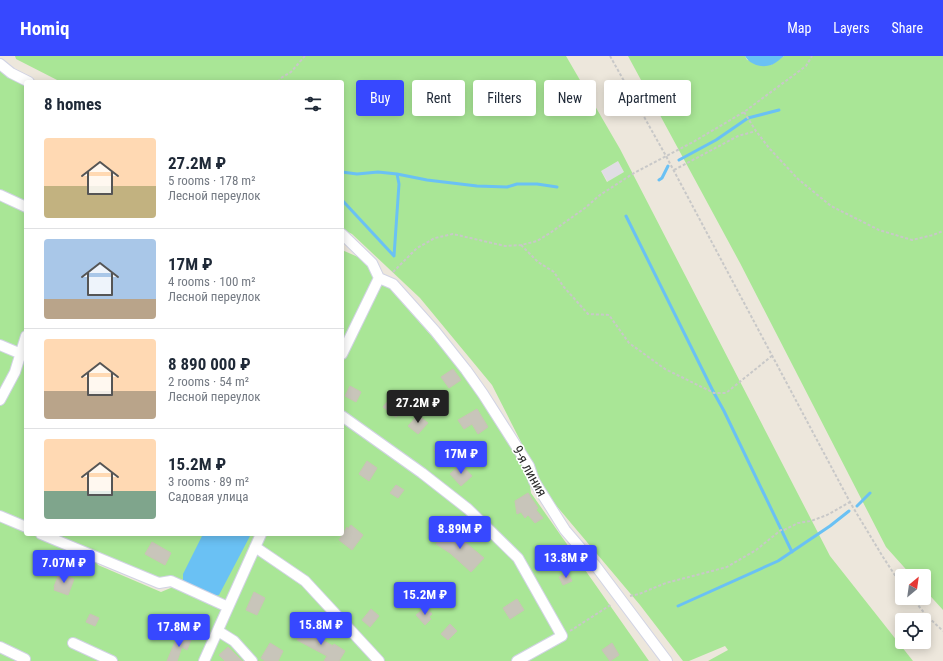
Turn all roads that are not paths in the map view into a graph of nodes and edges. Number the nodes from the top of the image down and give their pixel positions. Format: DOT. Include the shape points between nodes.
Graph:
graph roads {
  1 [pos="0,64"];
  2 [pos="25,80"];
  3 [pos="0,195"];
  4 [pos="24,206"];
  5 [pos="344,236"];
  6 [pos="379,278"];
  7 [pos="0,345"];
  8 [pos="344,349"];
  9 [pos="24,354"];
  10 [pos="0,400"];
  11 [pos="344,417"];
  12 [pos="0,516"];
  13 [pos="24,526"];
  14 [pos="46,536"];
  15 [pos="260,536"];
  16 [pos="255,547"];
  17 [pos="228,607"];
  18 [pos="218,631"];
  19 [pos="73,642"];
  20 [pos="0,647"];
  21 [pos="25,659"];
  22 [pos="112,661"];
  23 [pos="204,661"];
  24 [pos="252,661"];
  25 [pos="379,661"];
  26 [pos="518,661"];
  27 [pos="666,661"];
  1 -- 2 [label="street"];
  3 -- 4 [label="street"];
  5 -- 6 [label="street" via="372,263"];
  6 -- 8 [label="street"];
  6 -- 27 [label="street, 9-я линия" via="393,284 466,370 529,466 534,481 565,530 620,597"];
  7 -- 9 [label="street"];
  9 -- 10 [label="street"];
  11 -- 26 [label="street" via="422,472 468,509 518,558 562,636"];
  12 -- 13 [label="street"];
  14 -- 17 [label="street" via="159,583 171,581"];
  15 -- 16 [label="street"];
  16 -- 17 [label="street"];
  16 -- 25 [label="street" via="305,580"];
  17 -- 18 [label="street"];
  18 -- 23 [label="street"];
  18 -- 24 [label="street" via="234,641"];
  19 -- 22 [label="street"];
  20 -- 21 [label="street"];
}
